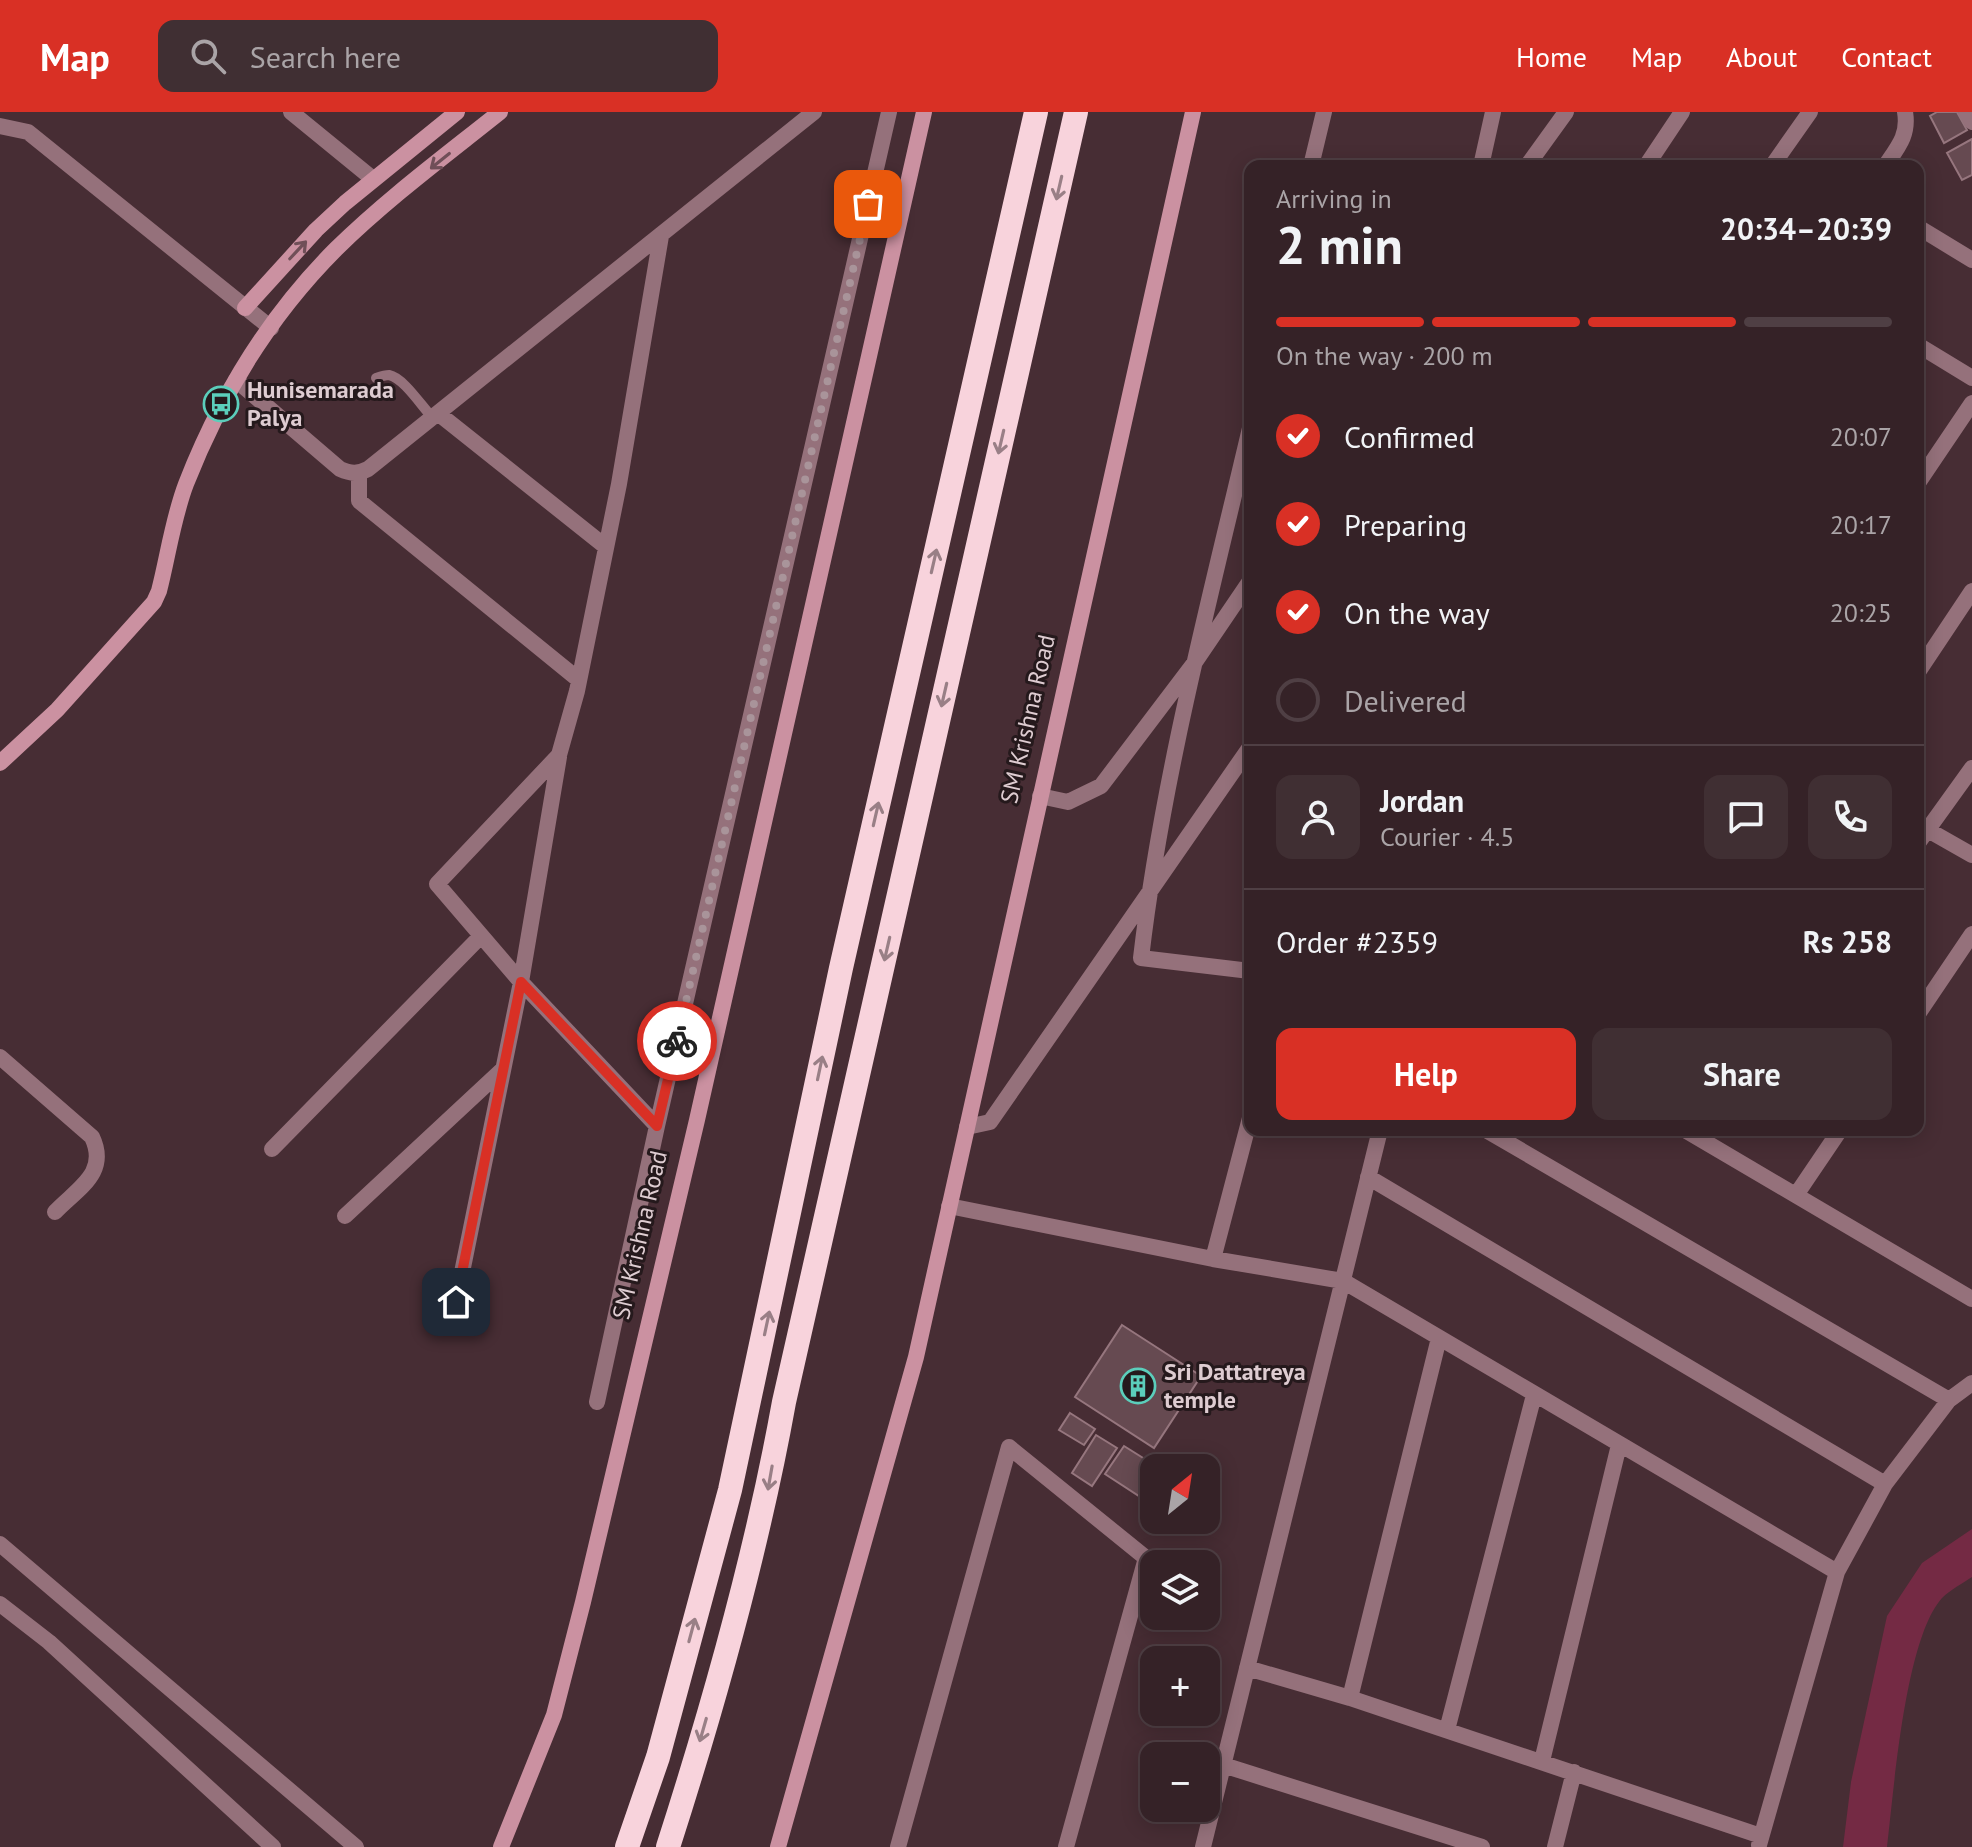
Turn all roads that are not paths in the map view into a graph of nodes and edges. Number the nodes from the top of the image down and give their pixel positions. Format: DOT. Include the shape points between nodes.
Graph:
graph roads {
  1 [pos="291,112"];
  2 [pos="457,112"];
  3 [pos="500,112"];
  4 [pos="814,112"];
  5 [pos="889,112"];
  6 [pos="924,112"];
  7 [pos="1036,112"];
  8 [pos="1076,112"];
  9 [pos="1193,112"];
  10 [pos="1324,112"];
  11 [pos="1493,112"];
  12 [pos="1566,112"];
  13 [pos="1682,112"];
  14 [pos="1810,112"];
  15 [pos="1905,112"];
  16 [pos="1966,112"];
  17 [pos="1972,122"];
  18 [pos="0,126"];
  19 [pos="1312,160"];
  20 [pos="1482,160"];
  21 [pos="1531,160"];
  22 [pos="1650,160"];
  23 [pos="1776,160"];
  24 [pos="1889,160"];
  25 [pos="373,179"];
  26 [pos="1924,231"];
  27 [pos="661,236"];
  28 [pos="1972,260"];
  29 [pos="245,308"];
  30 [pos="271,328"];
  31 [pos="1924,349"];
  32 [pos="376,378"];
  33 [pos="1972,378"];
  34 [pos="236,380"];
  35 [pos="1972,403"];
  36 [pos="436,416"];
  37 [pos="1244,454"];
  38 [pos="359,474"];
  39 [pos="1924,474"];
  40 [pos="606,547"];
  41 [pos="1244,590"];
  42 [pos="1972,591"];
  43 [pos="1195,662"];
  44 [pos="1924,663"];
  45 [pos="579,680"];
  46 [pos="559,755"];
  47 [pos="1244,755"];
  48 [pos="0,763"];
  49 [pos="1972,768"];
  50 [pos="1040,796"];
  51 [pos="1924,829"];
  52 [pos="1924,834"];
  53 [pos="1972,855"];
  54 [pos="1149,890"];
  55 [pos="1972,934"];
  56 [pos="481,936"];
  57 [pos="1244,970"];
  58 [pos="521,982"];
  59 [pos="1924,1005"];
  60 [pos="0,1057"];
  61 [pos="503,1069"];
  62 [pos="657,1126"];
  63 [pos="967,1127"];
  64 [pos="1245,1136"];
  65 [pos="1378,1136"];
  66 [pos="1496,1136"];
  67 [pos="1712,1136"];
  68 [pos="1836,1136"];
  69 [pos="272,1149"];
  70 [pos="1368,1177"];
  71 [pos="1796,1195"];
  72 [pos="949,1206"];
  73 [pos="55,1212"];
  74 [pos="345,1216"];
  75 [pos="1213,1259"];
  76 [pos="1343,1281"];
  77 [pos="1972,1299"];
  78 [pos="456,1302"];
  79 [pos="1439,1338"];
  80 [pos="1972,1383"];
  81 [pos="1534,1395"];
  82 [pos="1949,1400"];
  83 [pos="597,1402"];
  84 [pos="1619,1445"];
  85 [pos="1885,1484"];
  86 [pos="0,1544"];
  87 [pos="1837,1572"];
  88 [pos="0,1604"];
  89 [pos="1247,1668"];
  90 [pos="1350,1698"];
  91 [pos="1447,1730"];
  92 [pos="1542,1761"];
  93 [pos="1223,1765"];
  94 [pos="1574,1772"];
  95 [pos="1760,1842"];
  96 [pos="273,1847"];
  97 [pos="356,1847"];
  98 [pos="501,1847"];
  99 [pos="627,1847"];
  100 [pos="668,1847"];
  101 [pos="778,1847"];
  102 [pos="898,1847"];
  103 [pos="1066,1847"];
  104 [pos="1203,1847"];
  105 [pos="1482,1847"];
  106 [pos="1555,1847"];
  1 -- 25 [label="street"];
  2 -- 25 [label="street"];
  3 -- 30 [label="street, one-way" via="364,223 312,275"];
  4 -- 27 [label="street"];
  5 -- 62 [label="street"];
  6 -- 98 [label="street, SM Krishna Road" via="583,1602 554,1715"];
  99 -- 7 [label="highway, one-way" via="658,1757 730,1490 841,968"];
  8 -- 100 [label="highway, one-way" via="766,1501"];
  9 -- 50 [label="street, SM Krishna Road"];
  10 -- 19 [label="street"];
  11 -- 20 [label="street"];
  12 -- 21 [label="street"];
  13 -- 22 [label="street"];
  14 -- 23 [label="street"];
  15 -- 24 [label="street" via="1905,138"];
  16 -- 17 [label="street"];
  18 -- 29 [label="street" via="28,132"];
  29 -- 25 [label="street, one-way" via="316,230"];
  26 -- 28 [label="street"];
  27 -- 36 [label="street"];
  27 -- 40 [label="street"];
  29 -- 30 [label="street"];
  30 -- 34 [label="street"];
  31 -- 33 [label="street"];
  32 -- 36 [label="lane" via="392,376"];
  34 -- 38 [label="street" via="340,469"];
  34 -- 48 [label="street" via="185,487 154,602 57,710"];
  35 -- 39 [label="street"];
  36 -- 38 [label="street"];
  36 -- 40 [label="street"];
  37 -- 43 [label="street"];
  38 -- 45 [label="street" via="359,501"];
  40 -- 45 [label="street"];
  41 -- 43 [label="street"];
  42 -- 44 [label="street"];
  43 -- 50 [label="street" via="1101,786 1068,802"];
  43 -- 54 [label="street"];
  45 -- 46 [label="street"];
  46 -- 56 [label="street" via="437,884"];
  46 -- 58 [label="street"];
  47 -- 54 [label="street"];
  49 -- 51 [label="street"];
  50 -- 63 [label="street, SM Krishna Road"];
  52 -- 53 [label="street"];
  54 -- 57 [label="street" via="1141,958"];
  54 -- 63 [label="street" via="990,1122"];
  55 -- 59 [label="street"];
  56 -- 58 [label="street"];
  56 -- 69 [label="street"];
  58 -- 61 [label="street"];
  58 -- 62 [label="street"];
  60 -- 73 [label="street" via="92,1137 99,1151 94,1173"];
  61 -- 74 [label="street"];
  61 -- 78 [label="street"];
  62 -- 83 [label="street"];
  63 -- 72 [label="street, SM Krishna Road"];
  64 -- 75 [label="street"];
  65 -- 70 [label="street"];
  66 -- 82 [label="street"];
  67 -- 71 [label="street"];
  68 -- 71 [label="street"];
  70 -- 76 [label="street"];
  70 -- 85 [label="street"];
  71 -- 77 [label="street"];
  72 -- 75 [label="street"];
  72 -- 101 [label="street, SM Krishna Road" via="916,1357"];
  75 -- 76 [label="street"];
  76 -- 79 [label="street"];
  76 -- 89 [label="street"];
  79 -- 81 [label="street"];
  79 -- 90 [label="street"];
  80 -- 82 [label="street"];
  81 -- 84 [label="street"];
  81 -- 91 [label="street"];
  82 -- 85 [label="street"];
  84 -- 87 [label="street"];
  84 -- 92 [label="street"];
  85 -- 87 [label="street"];
  86 -- 97 [label="street"];
  87 -- 95 [label="street"];
  88 -- 96 [label="street" via="49,1642"];
  89 -- 90 [label="street"];
  89 -- 93 [label="street"];
  90 -- 91 [label="street"];
  91 -- 92 [label="street"];
  92 -- 94 [label="street"];
  93 -- 104 [label="street"];
  93 -- 105 [label="street"];
  94 -- 95 [label="street"];
  94 -- 106 [label="street"];
  102 -- 103 [label="street" via="1009,1447 1146,1558"];
}
